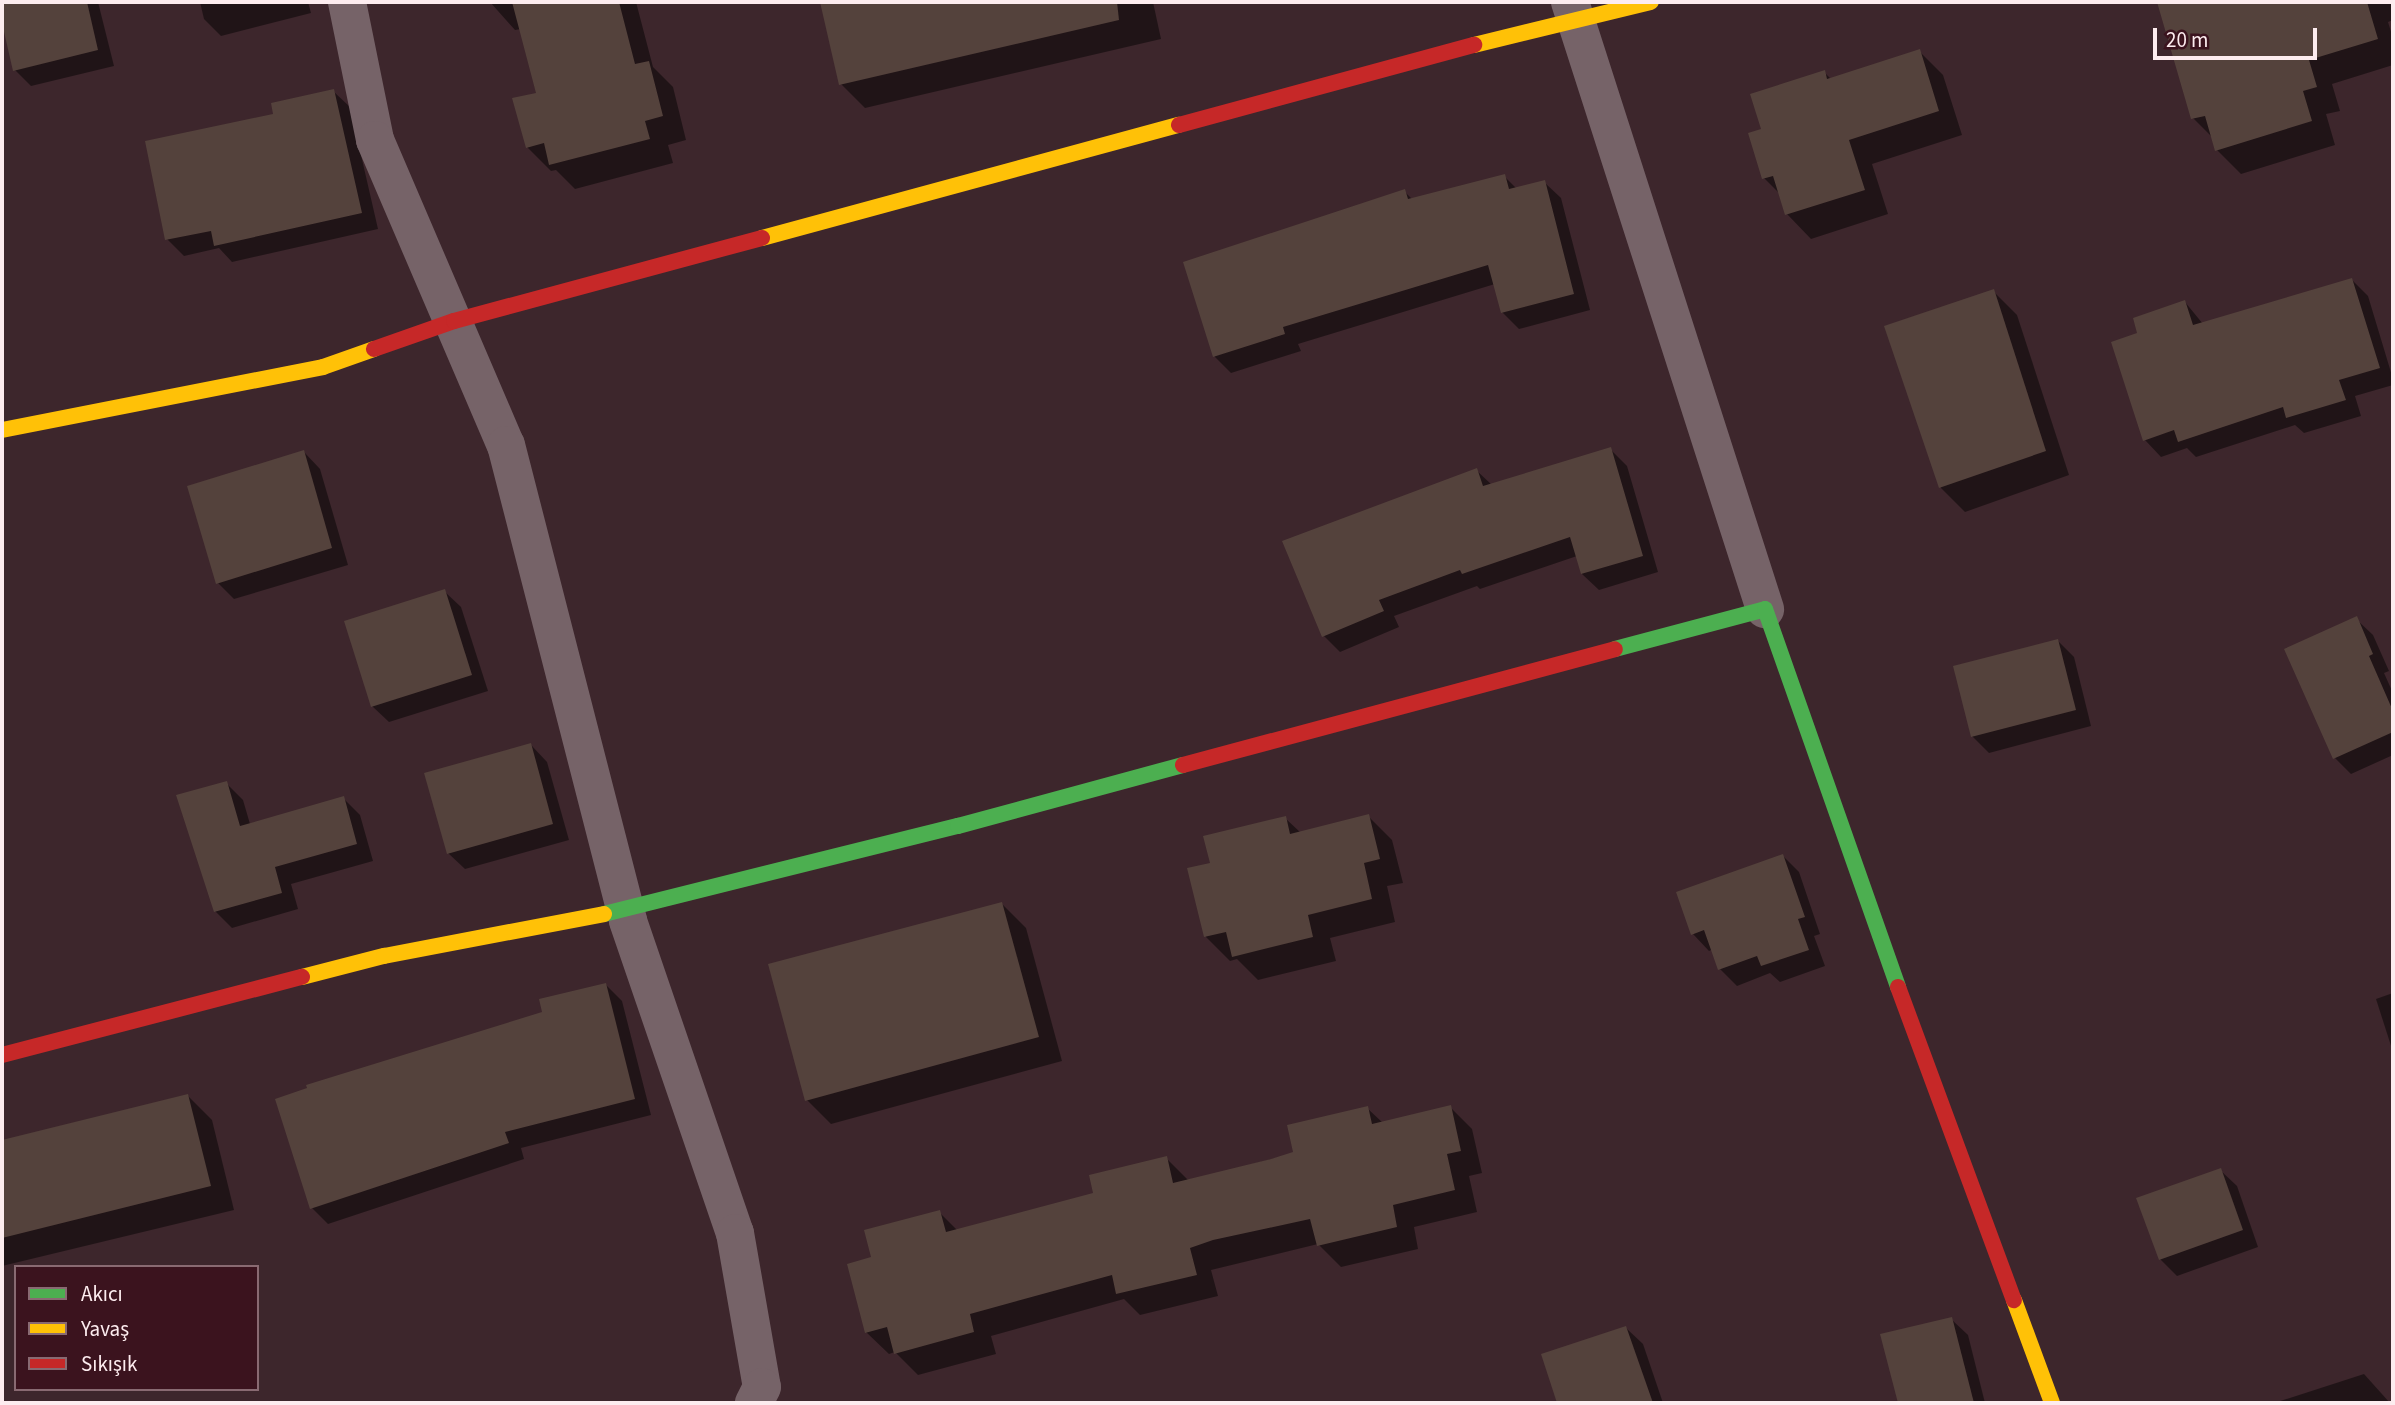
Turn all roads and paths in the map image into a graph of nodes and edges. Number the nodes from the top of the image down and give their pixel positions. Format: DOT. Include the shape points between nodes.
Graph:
graph roads {
  1 [pos="347,2"];
  2 [pos="1651,2"];
  3 [pos="1574,11"];
  4 [pos="454,321"];
  5 [pos="3,428"];
  6 [pos="1765,609"];
  7 [pos="625,910"];
  8 [pos="2,1055"];
  9 [pos="754,1403"];
  10 [pos="2052,1403"];
  1 -- 4 [label="street" via="374,140"];
  2 -- 3 [label="street"];
  3 -- 4 [label="street" via="1495,38"];
  3 -- 6 [label="street"];
  4 -- 5 [label="street" via="323,368"];
  4 -- 7 [label="street" via="506,444"];
  6 -- 7 [label="street" via="958,826"];
  6 -- 10 [label="street"];
  7 -- 8 [label="street" via="384,956"];
  7 -- 9 [label="street" via="735,1233 762,1387"];
}
